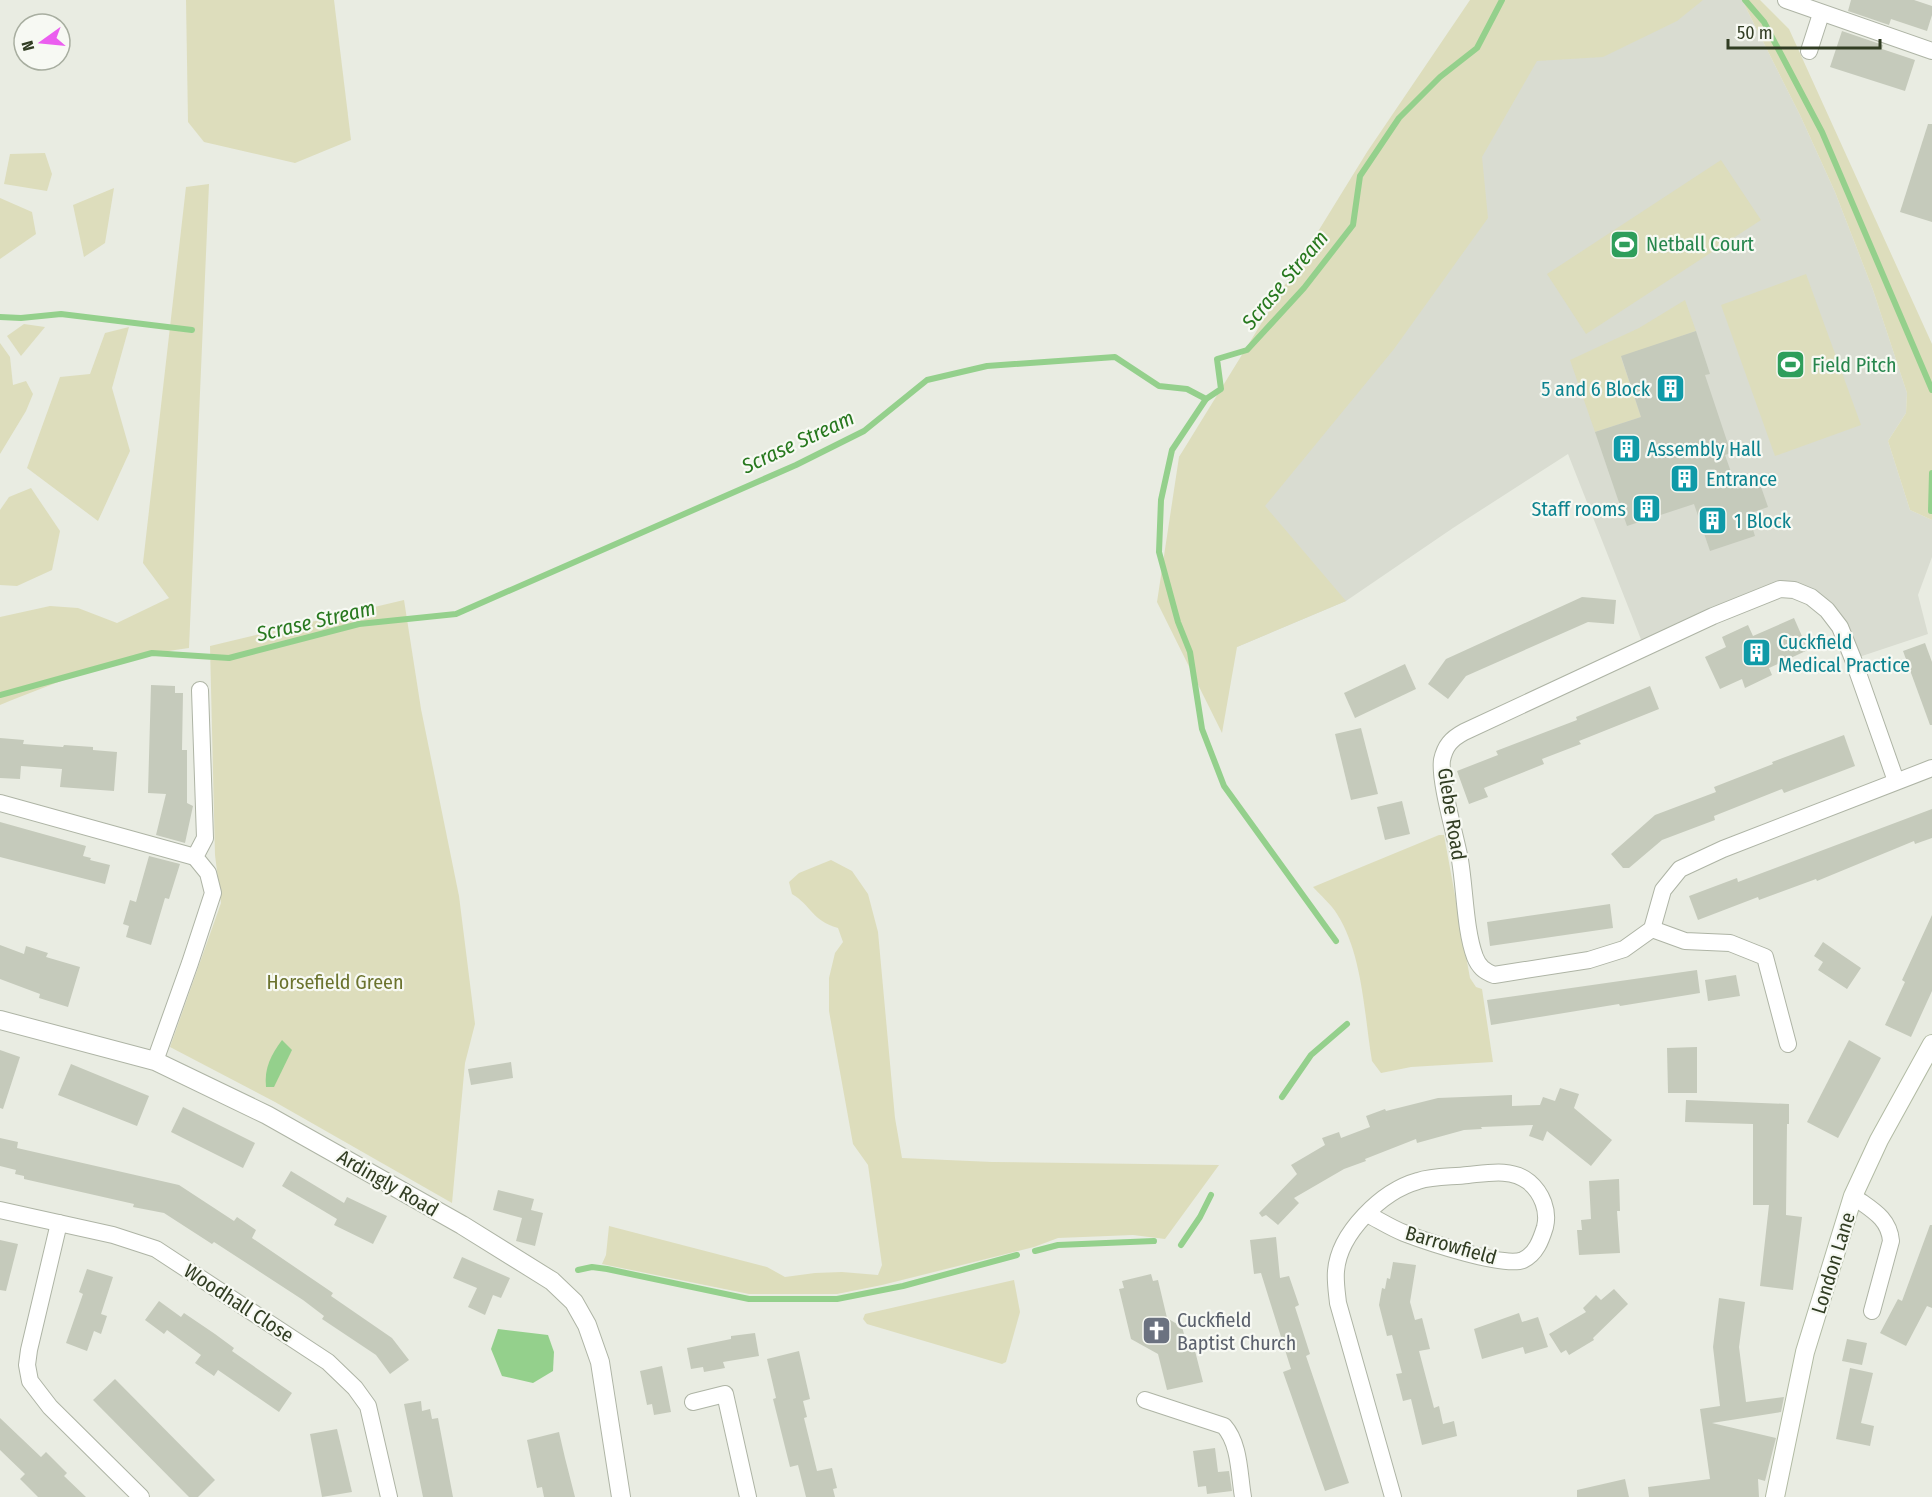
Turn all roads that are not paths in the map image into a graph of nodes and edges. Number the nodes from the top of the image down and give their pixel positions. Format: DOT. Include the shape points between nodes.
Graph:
graph roads {
  1 [pos="1786,0"];
  2 [pos="1821,14"];
  3 [pos="1809,51"];
  4 [pos="1932,51"];
  5 [pos="201,690"];
  6 [pos="1932,768"];
  7 [pos="1896,781"];
  8 [pos="0,803"];
  9 [pos="195,857"];
  10 [pos="1652,929"];
  11 [pos="0,1020"];
  12 [pos="1788,1044"];
  13 [pos="1932,1044"];
  14 [pos="154,1061"];
  15 [pos="1853,1196"];
  16 [pos="0,1210"];
  17 [pos="1367,1214"];
  18 [pos="59,1223"];
  19 [pos="1872,1311"];
  20 [pos="1145,1400"];
  21 [pos="693,1402"];
  22 [pos="141,1497"];
  23 [pos="389,1497"];
  24 [pos="621,1497"];
  25 [pos="748,1497"];
  26 [pos="1243,1497"];
  27 [pos="1394,1497"];
  28 [pos="1775,1497"];
  1 -- 2 [label="street"];
  2 -- 3 [label="street"];
  2 -- 4 [label="street"];
  5 -- 9 [label="street" via="205,838"];
  6 -- 7 [label="street"];
  7 -- 10 [label="street" via="1680,869 1663,890"];
  7 -- 10 [label="street, Glebe Road" via="1840,627 1811,597 1794,590 1780,589 1739,604 1454,738 1446,747 1443,778 1475,956 1482,970 1494,975 1589,960 1624,949"];
  8 -- 9 [label="street"];
  9 -- 14 [label="street" via="208,873 213,893"];
  10 -- 12 [label="street" via="1685,941 1730,944 1765,957"];
  11 -- 14 [label="street, Ardingly Road"];
  13 -- 15 [label="street, London Lane"];
  14 -- 24 [label="street, Ardingly Road" via="267,1115 552,1281 574,1302 587,1324 600,1362"];
  15 -- 19 [label="street" via="1884,1219 1890,1229"];
  15 -- 28 [label="street, London Lane" via="1805,1352"];
  16 -- 18 [label="street, Woodhall Close"];
  17 -- 17 [label="street, Barrowfield" via="1395,1189 1419,1180 1495,1172 1516,1174 1528,1181 1545,1206 1546,1222 1533,1254 1509,1262 1442,1246"];
  17 -- 27 [label="street, Barrowfield" via="1340,1254 1336,1271 1338,1303"];
  18 -- 22 [label="street" via="29,1350 30,1381 50,1407"];
  18 -- 23 [label="street, Woodhall Close" via="156,1249 328,1362 368,1406"];
  20 -- 26 [label="street" via="1224,1426 1234,1444"];
  21 -- 25 [label="street" via="725,1394"];
}
